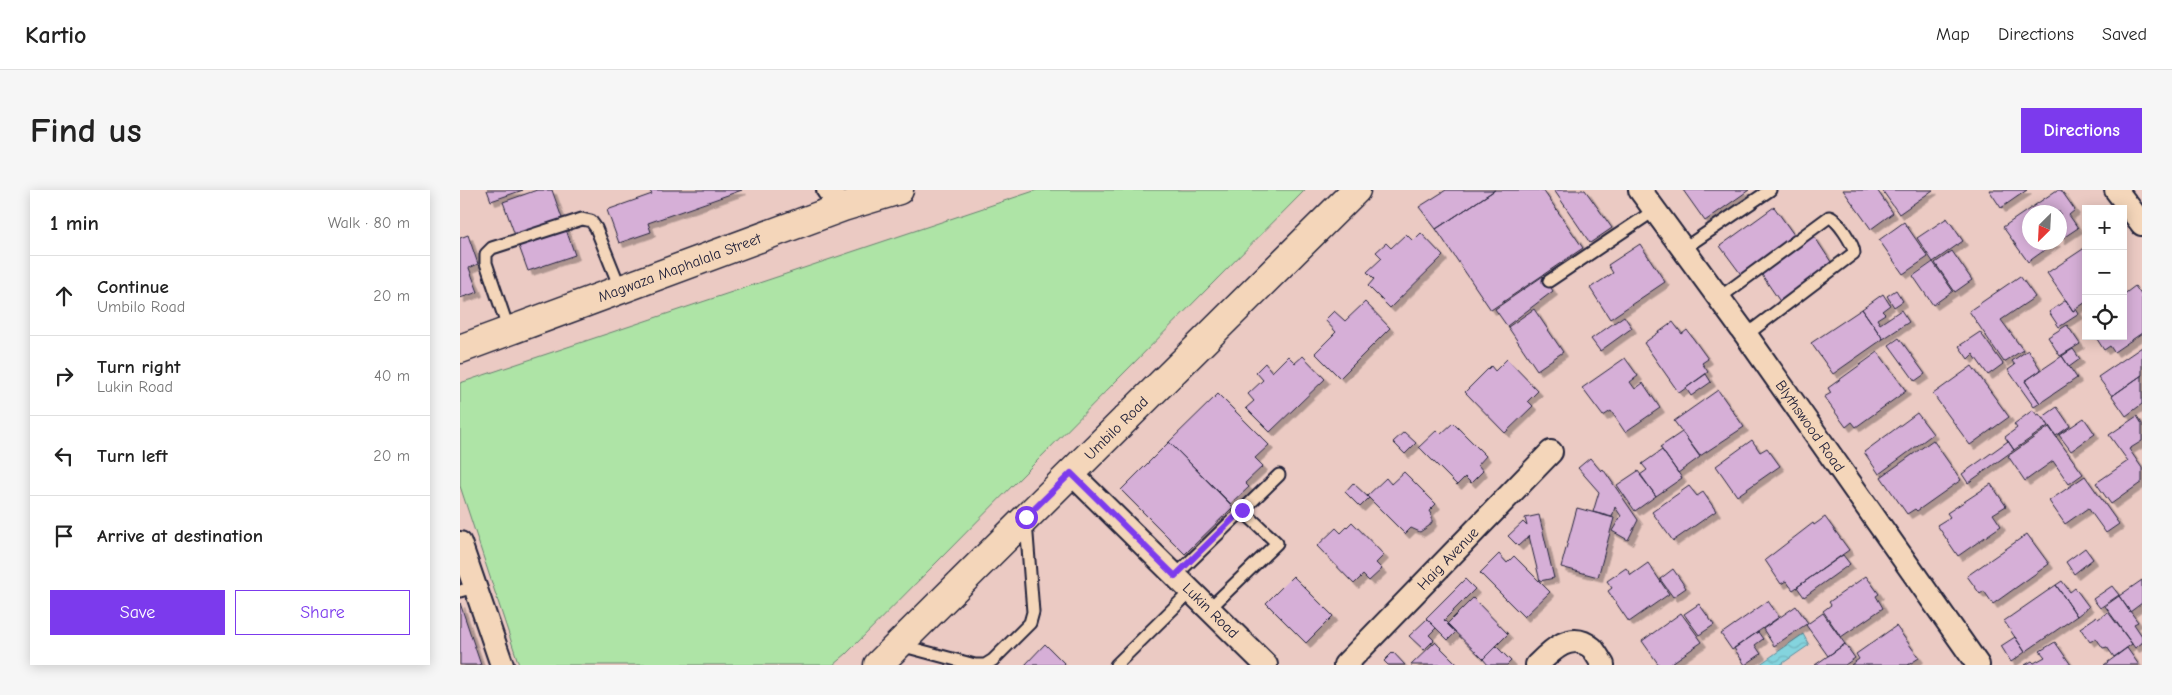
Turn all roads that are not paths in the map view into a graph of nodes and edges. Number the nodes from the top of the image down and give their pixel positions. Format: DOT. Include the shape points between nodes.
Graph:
graph roads {
  1 [pos="899,190"];
  2 [pos="1356,190"];
  3 [pos="1640,190"];
  4 [pos="1770,190"];
  5 [pos="2116,190"];
  6 [pos="836,199"];
  7 [pos="1655,210"];
  8 [pos="2142,224"];
  9 [pos="1683,249"];
  10 [pos="1549,281"];
  11 [pos="621,290"];
  12 [pos="1719,298"];
  13 [pos="509,331"];
  14 [pos="1746,335"];
  15 [pos="460,349"];
  16 [pos="1551,452"];
  17 [pos="1071,473"];
  18 [pos="1279,475"];
  19 [pos="1242,510"];
  20 [pos="1026,517"];
  21 [pos="460,543"];
  22 [pos="1183,583"];
  23 [pos="468,589"];
  24 [pos="1210,609"];
  25 [pos="898,645"];
  26 [pos="502,665"];
  27 [pos="878,665"];
  28 [pos="1116,665"];
  29 [pos="1266,665"];
  30 [pos="1345,665"];
  31 [pos="1537,665"];
  32 [pos="1603,665"];
  33 [pos="1978,665"];
  1 -- 6 [label="street, Magwaza Maphalala Street"];
  2 -- 17 [label="street, Umbilo Road"];
  3 -- 7 [label="street, Blythswood Road"];
  4 -- 9 [label="lane"];
  5 -- 8 [label="street"];
  6 -- 11 [label="street, Magwaza Maphalala Street"];
  7 -- 9 [label="street, Blythswood Road"];
  7 -- 10 [label="lane"];
  9 -- 12 [label="street, Blythswood Road"];
  11 -- 13 [label="street, Magwaza Maphalala Street"];
  11 -- 13 [label="lane" via="596,228 590,221 582,219 492,248 486,254 486,263"];
  12 -- 14 [label="street, Blythswood Road"];
  12 -- 14 [label="lane" via="1829,217 1834,219 1853,246 1854,254"];
  13 -- 15 [label="street, Magwaza Maphalala Street"];
  14 -- 33 [label="street, Blythswood Road"];
  16 -- 30 [label="street, Haig Avenue"];
  17 -- 20 [label="street, Umbilo Road"];
  17 -- 22 [label="street, Lukin Road"];
  18 -- 19 [label="lane"];
  19 -- 22 [label="lane"];
  19 -- 24 [label="lane" via="1277,543"];
  20 -- 25 [label="street, Umbilo Road"];
  20 -- 25 [label="lane" via="1033,599 1030,624 985,665"];
  21 -- 23 [label="street"];
  22 -- 24 [label="street, Lukin Road"];
  22 -- 28 [label="lane"];
  23 -- 26 [label="street"];
  24 -- 29 [label="street, Lukin Road"];
  25 -- 27 [label="street, Umbilo Road"];
  31 -- 32 [label="street" via="1560,644 1573,641 1592,648"];
}
